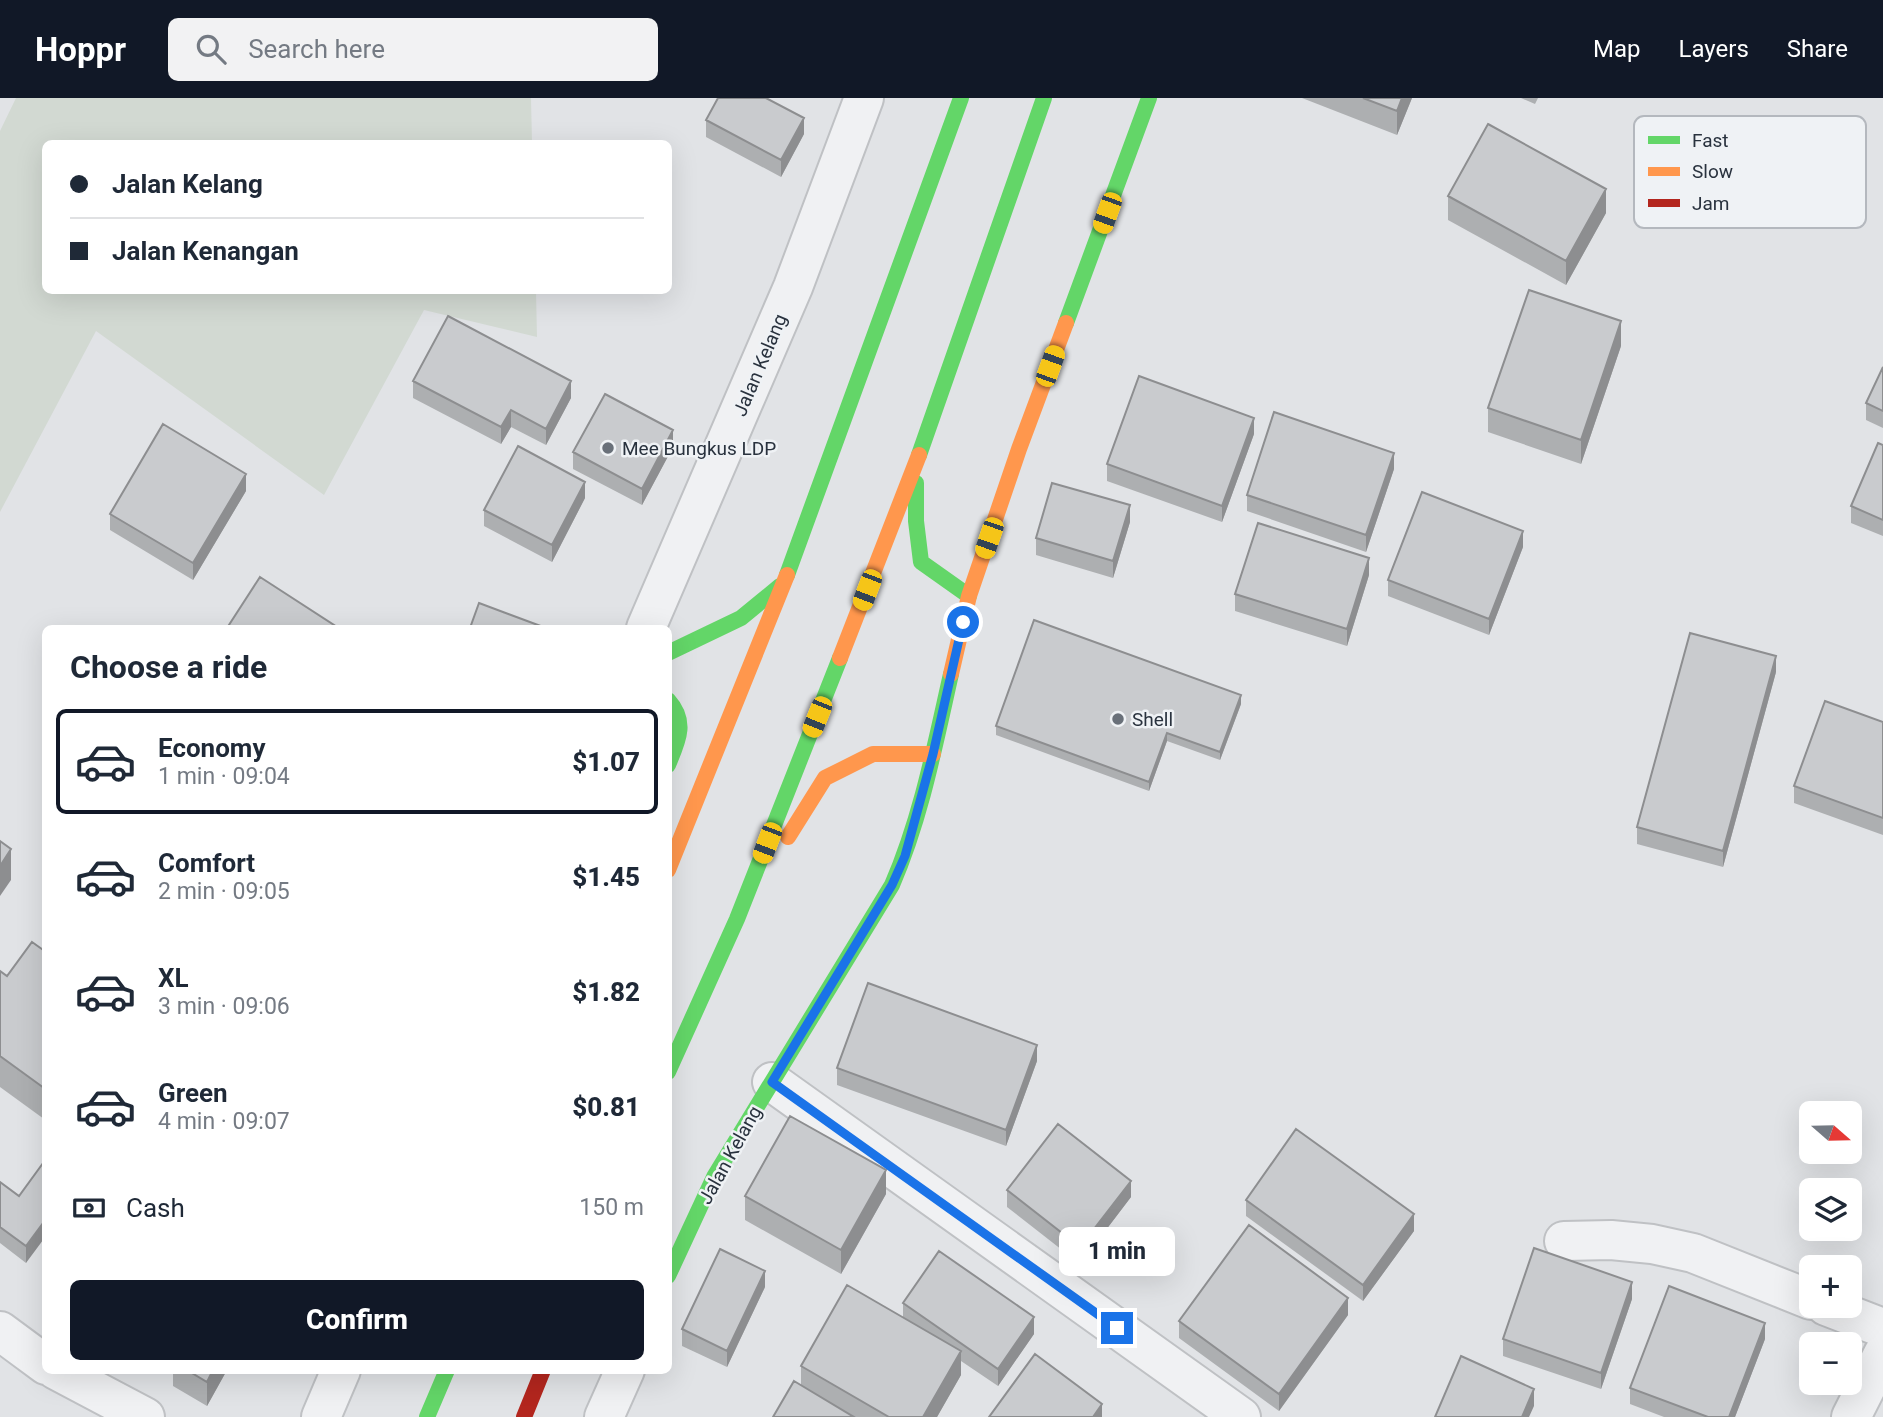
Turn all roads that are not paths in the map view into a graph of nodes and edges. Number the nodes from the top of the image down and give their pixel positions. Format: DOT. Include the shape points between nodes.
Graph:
graph roads {
  1 [pos="864,98"];
  2 [pos="961,98"];
  3 [pos="1044,98"];
  4 [pos="1149,98"];
  5 [pos="916,464"];
  6 [pos="785,582"];
  7 [pos="969,596"];
  8 [pos="647,625"];
  9 [pos="672,651"];
  10 [pos="672,704"];
  11 [pos="933,754"];
  12 [pos="672,756"];
  13 [pos="672,860"];
  14 [pos="737,919"];
  15 [pos="672,1063"];
  16 [pos="772,1082"];
  17 [pos="1564,1241"];
  18 [pos="672,1267"];
  19 [pos="1799,1295"];
  20 [pos="1857,1318"];
  21 [pos="1883,1328"];
  22 [pos="0,1331"];
  23 [pos="1883,1354"];
  24 [pos="42,1362"];
  25 [pos="64,1374"];
  26 [pos="339,1374"];
  27 [pos="445,1374"];
  28 [pos="541,1374"];
  29 [pos="623,1374"];
  30 [pos="145,1417"];
  31 [pos="321,1417"];
  32 [pos="427,1417"];
  33 [pos="524,1417"];
  34 [pos="604,1417"];
  35 [pos="1241,1417"];
  36 [pos="1851,1417"];
  1 -- 8 [label="street, Jalan Kelang" via="793,287"];
  2 -- 6 [label="main road"];
  3 -- 5 [label="main road"];
  4 -- 7 [label="main road, Jalan Kelang"];
  5 -- 7 [label="main road" via="920,562"];
  5 -- 14 [label="main road"];
  6 -- 9 [label="main road" via="741,618"];
  6 -- 13 [label="main road"];
  7 -- 11 [label="main road, Jalan Kelang"];
  10 -- 12 [label="main road" via="677,710 680,737"];
  11 -- 14 [label="main road" via="873,754 825,778"];
  11 -- 16 [label="main road, Jalan Kelang" via="905,856 892,885"];
  14 -- 15 [label="main road"];
  16 -- 18 [label="main road, Jalan Kelang" via="714,1177"];
  16 -- 35 [label="street"];
  17 -- 19 [label="street" via="1611,1240 1693,1253"];
  20 -- 21 [label="street"];
  22 -- 24 [label="street"];
  23 -- 36 [label="street"];
  25 -- 30 [label="street"];
  26 -- 31 [label="street"];
  27 -- 32 [label="main road"];
  28 -- 33 [label="main road"];
  29 -- 34 [label="street"];
}
